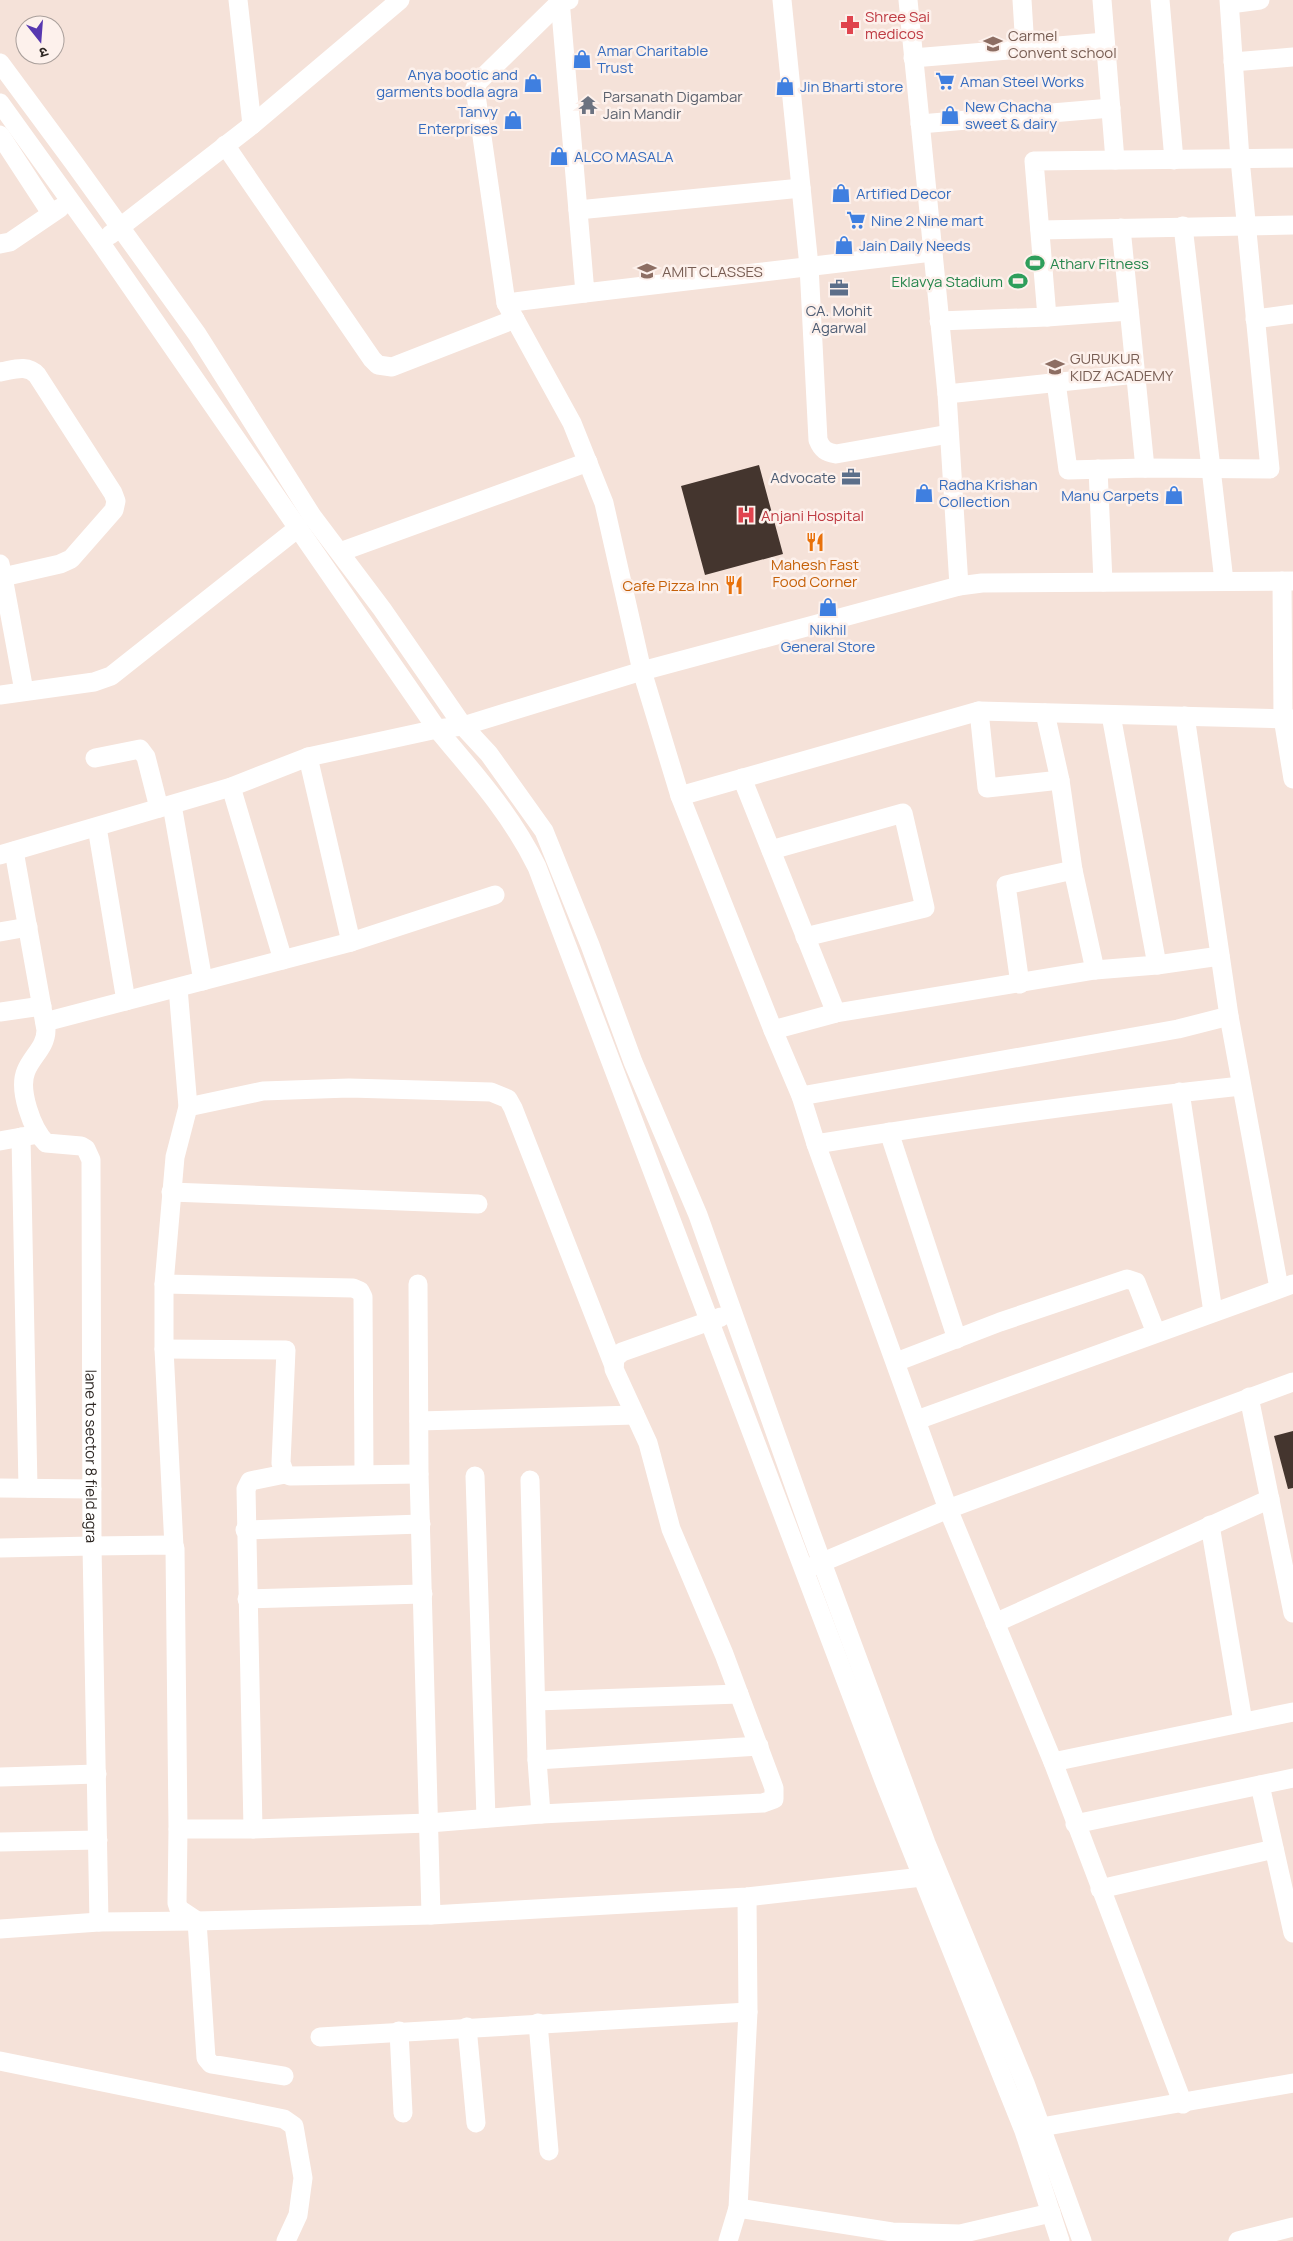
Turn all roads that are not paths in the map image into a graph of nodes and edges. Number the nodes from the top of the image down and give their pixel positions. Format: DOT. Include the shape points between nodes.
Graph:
graph roads {
  1 [pos="238,0"];
  2 [pos="400,0"];
  3 [pos="782,0"];
  4 [pos="908,0"];
  5 [pos="1022,0"];
  6 [pos="1102,0"];
  7 [pos="1160,0"];
  8 [pos="1260,0"];
  9 [pos="563,1"];
  10 [pos="1230,2"];
  11 [pos="1106,42"];
  12 [pos="1025,48"];
  13 [pos="1293,57"];
  14 [pos="913,58"];
  15 [pos="1234,62"];
  16 [pos="0,63"];
  17 [pos="0,103"];
  18 [pos="1111,108"];
  19 [pos="920,124"];
  20 [pos="252,125"];
  21 [pos="0,135"];
  22 [pos="225,145"];
  23 [pos="1293,158"];
  24 [pos="1240,159"];
  25 [pos="1116,160"];
  26 [pos="1174,160"];
  27 [pos="801,188"];
  28 [pos="70,202"];
  29 [pos="578,210"];
  30 [pos="51,212"];
  31 [pos="1293,225"];
  32 [pos="1183,226"];
  33 [pos="1246,226"];
  34 [pos="120,228"];
  35 [pos="1121,228"];
  36 [pos="1040,230"];
  37 [pos="100,242"];
  38 [pos="0,244"];
  39 [pos="932,252"];
  40 [pos="809,266"];
  41 [pos="585,292"];
  42 [pos="511,311"];
  43 [pos="1129,311"];
  44 [pos="1293,314"];
  45 [pos="1047,317"];
  46 [pos="1255,319"];
  47 [pos="939,321"];
  48 [pos="0,372"];
  49 [pos="1136,374"];
  50 [pos="1056,382"];
  51 [pos="947,394"];
  52 [pos="949,434"];
  53 [pos="588,462"];
  54 [pos="1145,468"];
  55 [pos="1210,468"];
  56 [pos="1098,469"];
  57 [pos="298,528"];
  58 [pos="340,552"];
  59 [pos="1,573"];
  60 [pos="1224,581"];
  61 [pos="1288,581"];
  62 [pos="1103,582"];
  63 [pos="959,586"];
  64 [pos="642,671"];
  65 [pos="24,691"];
  66 [pos="0,695"];
  67 [pos="979,711"];
  68 [pos="1045,713"];
  69 [pos="1111,714"];
  70 [pos="1185,716"];
  71 [pos="1288,718"];
  72 [pos="463,726"];
  73 [pos="437,729"];
  74 [pos="308,757"];
  75 [pos="95,758"];
  76 [pos="742,778"];
  77 [pos="1293,779"];
  78 [pos="1060,780"];
  79 [pos="231,788"];
  80 [pos="680,796"];
  81 [pos="165,807"];
  82 [pos="97,827"];
  83 [pos="770,850"];
  84 [pos="7,853"];
  85 [pos="1073,870"];
  86 [pos="496,895"];
  87 [pos="28,927"];
  88 [pos="0,932"];
  89 [pos="805,937"];
  90 [pos="351,942"];
  91 [pos="1220,956"];
  92 [pos="283,960"];
  93 [pos="1157,965"];
  94 [pos="1095,970"];
  95 [pos="203,981"];
  96 [pos="1020,984"];
  97 [pos="178,988"];
  98 [pos="126,1001"];
  99 [pos="0,1012"];
  100 [pos="836,1013"];
  101 [pos="44,1014"];
  102 [pos="1229,1016"];
  103 [pos="773,1030"];
  104 [pos="1241,1086"];
  105 [pos="1180,1092"];
  106 [pos="801,1096"];
  107 [pos="188,1107"];
  108 [pos="889,1132"];
  109 [pos="30,1135"];
  110 [pos="0,1141"];
  111 [pos="816,1144"];
  112 [pos="171,1192"];
  113 [pos="478,1204"];
  114 [pos="164,1284"];
  115 [pos="418,1284"];
  116 [pos="1286,1286"];
  117 [pos="733,1312"];
  118 [pos="1213,1312"];
  119 [pos="710,1320"];
  120 [pos="1156,1333"];
  121 [pos="957,1339"];
  122 [pos="164,1349"];
  123 [pos="896,1362"];
  124 [pos="614,1366"];
  125 [pos="1293,1382"];
  126 [pos="1250,1398"];
  127 [pos="635,1415"];
  128 [pos="917,1420"];
  129 [pos="419,1421"];
  130 [pos="286,1474"];
  131 [pos="364,1474"];
  132 [pos="420,1474"];
  133 [pos="475,1476"];
  134 [pos="530,1480"];
  135 [pos="0,1488"];
  136 [pos="28,1488"];
  137 [pos="92,1489"];
  138 [pos="1270,1499"];
  139 [pos="948,1509"];
  140 [pos="421,1524"];
  141 [pos="1210,1525"];
  142 [pos="246,1530"];
  143 [pos="92,1546"];
  144 [pos="174,1547"];
  145 [pos="0,1548"];
  146 [pos="814,1566"];
  147 [pos="423,1594"];
  148 [pos="247,1599"];
  149 [pos="1293,1612"];
  150 [pos="996,1623"];
  151 [pos="739,1694"];
  152 [pos="536,1701"];
  153 [pos="1293,1712"];
  154 [pos="1243,1722"];
  155 [pos="758,1746"];
  156 [pos="537,1760"];
  157 [pos="1053,1762"];
  158 [pos="97,1774"];
  159 [pos="0,1778"];
  160 [pos="1293,1778"];
  161 [pos="1260,1785"];
  162 [pos="541,1814"];
  163 [pos="486,1818"];
  164 [pos="429,1823"];
  165 [pos="1075,1824"];
  166 [pos="178,1829"];
  167 [pos="253,1829"];
  168 [pos="98,1840"];
  169 [pos="0,1842"];
  170 [pos="1274,1849"];
  171 [pos="922,1877"];
  172 [pos="1100,1889"];
  173 [pos="747,1897"];
  174 [pos="432,1915"];
  175 [pos="99,1922"];
  176 [pos="197,1922"];
  177 [pos="0,1929"];
  178 [pos="1293,1933"];
  179 [pos="748,2012"];
  180 [pos="538,2023"];
  181 [pos="467,2027"];
  182 [pos="399,2031"];
  183 [pos="320,2037"];
  184 [pos="0,2061"];
  185 [pos="284,2076"];
  186 [pos="1293,2083"];
  187 [pos="1183,2104"];
  188 [pos="403,2113"];
  189 [pos="476,2123"];
  190 [pos="1033,2129"];
  191 [pos="549,2151"];
  192 [pos="738,2208"];
  193 [pos="1050,2213"];
  194 [pos="1293,2227"];
  195 [pos="966,2237"];
  196 [pos="286,2241"];
  197 [pos="728,2241"];
  198 [pos="1060,2241"];
  199 [pos="1082,2241"];
  200 [pos="1238,2241"];
  1 -- 20 [label="street"];
  2 -- 20 [label="street"];
  3 -- 27 [label="street"];
  4 -- 14 [label="street"];
  5 -- 12 [label="street"];
  6 -- 11 [label="street"];
  7 -- 26 [label="street"];
  8 -- 10 [label="street"];
  9 -- 29 [label="street"];
  9 -- 42 [label="street" via="475,88"];
  10 -- 15 [label="street"];
  11 -- 12 [label="street"];
  11 -- 18 [label="street"];
  12 -- 14 [label="street"];
  13 -- 15 [label="street"];
  14 -- 19 [label="street"];
  15 -- 24 [label="street"];
  16 -- 34 [label="street"];
  17 -- 28 [label="street"];
  18 -- 19 [label="street"];
  18 -- 25 [label="street"];
  19 -- 39 [label="street"];
  20 -- 22 [label="street"];
  21 -- 30 [label="street"];
  22 -- 34 [label="street"];
  22 -- 42 [label="street" via="378,366 392,367"];
  23 -- 24 [label="street"];
  24 -- 26 [label="street"];
  24 -- 33 [label="street"];
  25 -- 26 [label="street"];
  25 -- 36 [label="street" via="1034,161"];
  27 -- 29 [label="street"];
  27 -- 40 [label="street"];
  28 -- 30 [label="street"];
  28 -- 37 [label="street"];
  29 -- 41 [label="street"];
  30 -- 38 [label="street" via="10,242"];
  31 -- 33 [label="street"];
  32 -- 33 [label="street"];
  32 -- 35 [label="street"];
  32 -- 55 [label="street"];
  33 -- 46 [label="street"];
  34 -- 37 [label="street"];
  34 -- 58 [label="street" via="197,334 312,516"];
  35 -- 36 [label="street"];
  35 -- 43 [label="street"];
  36 -- 45 [label="street"];
  37 -- 57 [label="street"];
  39 -- 40 [label="street"];
  39 -- 47 [label="street"];
  40 -- 41 [label="street"];
  40 -- 52 [label="street" via="821,448 836,454"];
  41 -- 42 [label="street"];
  42 -- 53 [label="street" via="572,423"];
  43 -- 45 [label="street"];
  43 -- 49 [label="street"];
  44 -- 46 [label="street"];
  45 -- 47 [label="street"];
  46 -- 55 [label="street" via="1270,469"];
  47 -- 51 [label="street"];
  48 -- 59 [label="street" via="25,368 38,375 116,501 114,510 71,560"];
  49 -- 50 [label="street"];
  49 -- 54 [label="street"];
  50 -- 51 [label="street"];
  50 -- 56 [label="street" via="1068,470"];
  51 -- 52 [label="street"];
  52 -- 63 [label="street"];
  53 -- 58 [label="street"];
  53 -- 64 [label="street" via="604,503"];
  54 -- 55 [label="street"];
  54 -- 56 [label="street"];
  55 -- 60 [label="street"];
  56 -- 62 [label="street"];
  57 -- 65 [label="street" via="111,676 94,682"];
  57 -- 73 [label="street"];
  58 -- 72 [label="street"];
  59 -- 65 [label="street"];
  60 -- 61 [label="street"];
  60 -- 62 [label="street"];
  61 -- 71 [label="street"];
  62 -- 63 [label="street"];
  63 -- 64 [label="street"];
  64 -- 72 [label="street"];
  64 -- 80 [label="street"];
  65 -- 66 [label="street"];
  67 -- 68 [label="street"];
  67 -- 76 [label="street"];
  67 -- 78 [label="street" via="987,788"];
  68 -- 69 [label="street"];
  68 -- 78 [label="street"];
  69 -- 70 [label="street"];
  69 -- 93 [label="street"];
  70 -- 71 [label="street"];
  70 -- 91 [label="street"];
  71 -- 77 [label="street"];
  72 -- 73 [label="street"];
  72 -- 117 [label="street" via="489,754 544,831 633,1062 698,1215"];
  73 -- 74 [label="street"];
  73 -- 119 [label="street" via="500,804 537,867"];
  74 -- 79 [label="street"];
  74 -- 90 [label="street"];
  75 -- 81 [label="street" via="140,749"];
  76 -- 80 [label="street"];
  76 -- 83 [label="street"];
  78 -- 85 [label="street"];
  79 -- 81 [label="street"];
  79 -- 92 [label="street"];
  80 -- 103 [label="street"];
  81 -- 82 [label="street"];
  81 -- 95 [label="street"];
  82 -- 84 [label="street"];
  82 -- 98 [label="street"];
  83 -- 89 [label="street"];
  83 -- 89 [label="street" via="902,813 925,908"];
  84 -- 87 [label="street"];
  85 -- 94 [label="street"];
  85 -- 96 [label="street" via="1006,885"];
  86 -- 90 [label="street"];
  87 -- 88 [label="street"];
  87 -- 101 [label="street"];
  89 -- 100 [label="street"];
  90 -- 92 [label="street"];
  91 -- 93 [label="street"];
  91 -- 102 [label="street"];
  92 -- 95 [label="street"];
  93 -- 94 [label="street"];
  94 -- 96 [label="street"];
  95 -- 97 [label="street"];
  96 -- 100 [label="street"];
  97 -- 98 [label="street"];
  97 -- 107 [label="street"];
  98 -- 101 [label="street"];
  99 -- 101 [label="street"];
  100 -- 103 [label="street"];
  101 -- 109 [label="street" via="45,1042 30,1062 23,1080 33,1125"];
  102 -- 104 [label="street"];
  102 -- 106 [label="street" via="1178,1029"];
  103 -- 106 [label="street"];
  104 -- 105 [label="street"];
  104 -- 116 [label="street"];
  105 -- 108 [label="street"];
  105 -- 118 [label="street"];
  106 -- 111 [label="street"];
  107 -- 112 [label="street"];
  107 -- 124 [label="street" via="264,1091 349,1088 500,1094 508,1099 518,1118"];
  108 -- 111 [label="street"];
  108 -- 121 [label="street"];
  109 -- 110 [label="street"];
  109 -- 136 [label="street"];
  109 -- 137 [label="street, lane to sector 8 field agra" via="52,1145 81,1146 91,1160"];
  111 -- 123 [label="street"];
  112 -- 113 [label="street"];
  112 -- 114 [label="street"];
  114 -- 122 [label="street"];
  114 -- 131 [label="street" via="360,1290 363,1297"];
  115 -- 129 [label="street"];
  116 -- 118 [label="street"];
  117 -- 119 [label="street"];
  117 -- 146 [label="street"];
  118 -- 120 [label="street"];
  119 -- 124 [label="street" via="622,1352 615,1358"];
  119 -- 146 [label="street"];
  120 -- 121 [label="street" via="1136,1282 1127,1279"];
  120 -- 128 [label="street"];
  121 -- 123 [label="street"];
  122 -- 130 [label="street" via="286,1350 281,1463"];
  122 -- 144 [label="street"];
  123 -- 128 [label="street"];
  124 -- 127 [label="street"];
  125 -- 126 [label="street"];
  126 -- 138 [label="street"];
  126 -- 139 [label="street"];
  127 -- 129 [label="street"];
  127 -- 151 [label="street" via="648,1443 671,1528"];
  128 -- 139 [label="street"];
  129 -- 132 [label="street"];
  130 -- 131 [label="street" via="295,1477"];
  130 -- 142 [label="street" via="247,1484"];
  131 -- 132 [label="street"];
  132 -- 140 [label="street"];
  133 -- 163 [label="street"];
  134 -- 152 [label="street"];
  135 -- 136 [label="street"];
  136 -- 137 [label="street"];
  137 -- 143 [label="street, lane to sector 8 field agra"];
  138 -- 141 [label="street"];
  138 -- 149 [label="street"];
  139 -- 146 [label="street"];
  139 -- 150 [label="street"];
  140 -- 142 [label="street"];
  140 -- 147 [label="street"];
  141 -- 150 [label="street"];
  141 -- 154 [label="street"];
  142 -- 148 [label="street"];
  143 -- 144 [label="street, lane to sector 8 field agra"];
  143 -- 145 [label="street"];
  143 -- 158 [label="street"];
  144 -- 166 [label="street"];
  146 -- 171 [label="street"];
  146 -- 190 [label="street" via="926,1843"];
  147 -- 148 [label="street"];
  147 -- 164 [label="street"];
  148 -- 167 [label="street"];
  150 -- 157 [label="street"];
  151 -- 152 [label="street"];
  151 -- 155 [label="street"];
  152 -- 156 [label="street"];
  153 -- 154 [label="street"];
  154 -- 157 [label="street"];
  155 -- 156 [label="street"];
  155 -- 162 [label="street" via="774,1788 774,1799 769,1802"];
  156 -- 162 [label="street"];
  157 -- 165 [label="street"];
  158 -- 159 [label="street"];
  158 -- 168 [label="street"];
  160 -- 161 [label="street"];
  161 -- 165 [label="street"];
  161 -- 170 [label="street"];
  162 -- 163 [label="street"];
  163 -- 164 [label="street"];
  164 -- 167 [label="street"];
  164 -- 174 [label="street"];
  165 -- 172 [label="street"];
  166 -- 167 [label="street"];
  166 -- 176 [label="street" via="177,1905"];
  168 -- 169 [label="street"];
  168 -- 175 [label="street"];
  170 -- 172 [label="street"];
  170 -- 178 [label="street"];
  171 -- 173 [label="street"];
  171 -- 190 [label="street"];
  172 -- 187 [label="street"];
  173 -- 174 [label="street"];
  173 -- 179 [label="street"];
  174 -- 176 [label="street"];
  175 -- 176 [label="street"];
  175 -- 177 [label="street"];
  176 -- 185 [label="street" via="207,2061"];
  179 -- 180 [label="street"];
  179 -- 192 [label="street"];
  180 -- 181 [label="street"];
  180 -- 191 [label="street"];
  181 -- 182 [label="street"];
  181 -- 189 [label="street"];
  182 -- 183 [label="street"];
  182 -- 188 [label="street"];
  184 -- 196 [label="street" via="289,2122 295,2131 304,2178 298,2215"];
  186 -- 187 [label="street"];
  187 -- 190 [label="street"];
  190 -- 193 [label="street"];
  190 -- 199 [label="street"];
  192 -- 195 [label="street" via="892,2232"];
  192 -- 197 [label="street"];
  193 -- 195 [label="street"];
  193 -- 198 [label="street"];
  194 -- 200 [label="street"];
}
